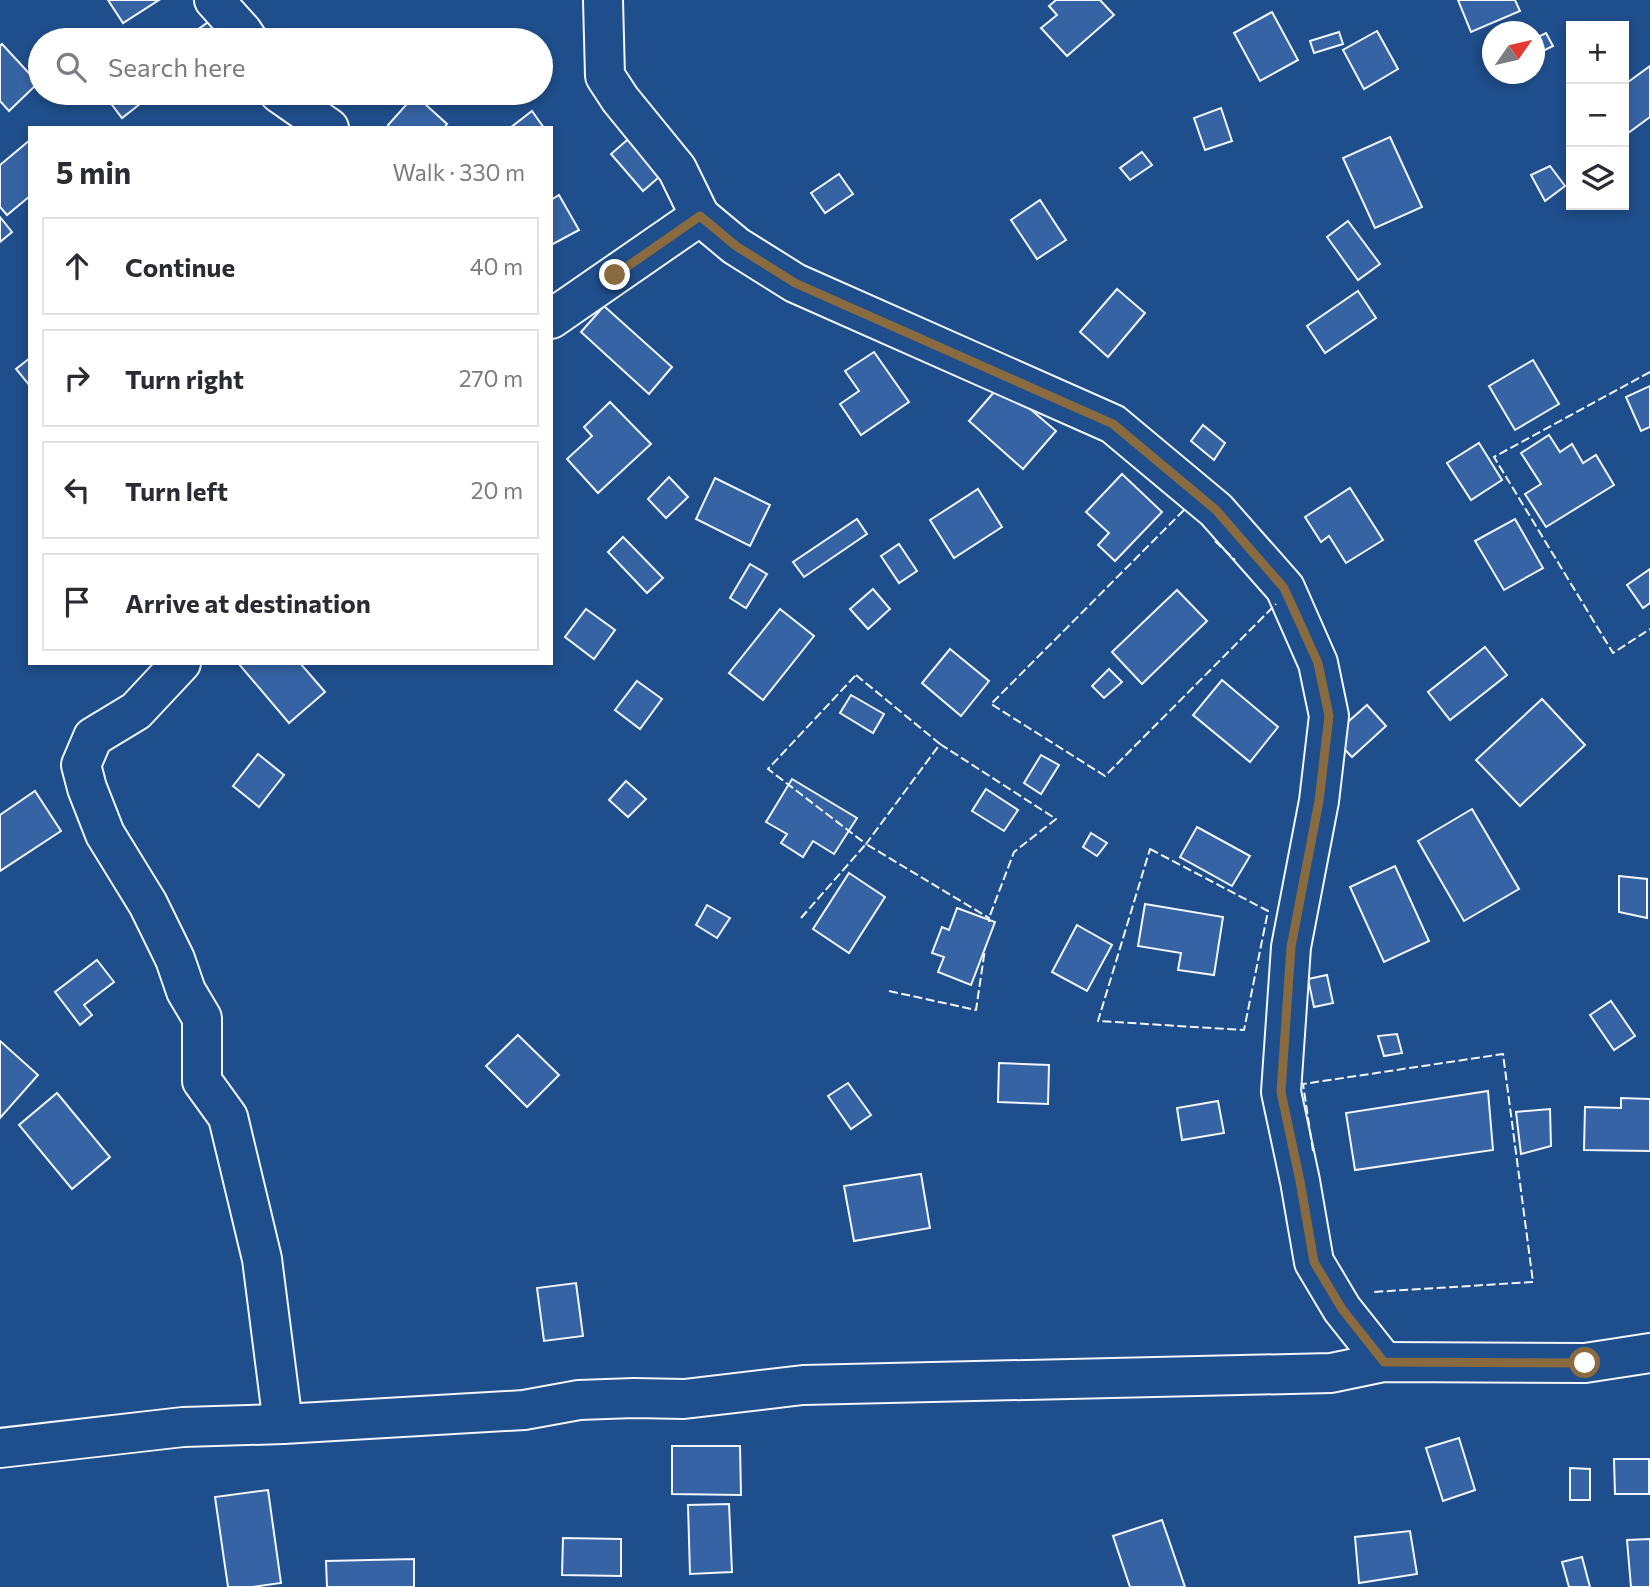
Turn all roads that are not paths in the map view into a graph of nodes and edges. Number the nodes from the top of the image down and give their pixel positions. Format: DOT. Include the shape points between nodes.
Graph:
graph roads {
  1 [pos="215,0"];
  2 [pos="603,0"];
  3 [pos="239,28"];
  4 [pos="296,105"];
  5 [pos="326,126"];
  6 [pos="700,216"];
  7 [pos="553,318"];
  8 [pos="179,665"];
  9 [pos="1650,1353"];
  10 [pos="1384,1362"];
  11 [pos="282,1424"];
  12 [pos="0,1448"];
  1 -- 3 [label="street"];
  2 -- 6 [label="street" via="606,76 677,169"];
  4 -- 5 [label="street"];
  6 -- 7 [label="street"];
  6 -- 10 [label="street" via="736,246 795,283 1113,424 1216,510 1284,588 1318,663 1329,716 1319,801 1291,947 1281,1092 1314,1262 1342,1309"];
  8 -- 11 [label="street" via="136,711 93,737 81,765 105,834 148,904 202,1018 202,1081 228,1117 262,1259"];
  9 -- 10 [label="street" via="1585,1363"];
  10 -- 11 [label="street" via="1331,1373 803,1385 684,1399 579,1400 524,1410"];
  11 -- 12 [label="street" via="183,1427"];
}
